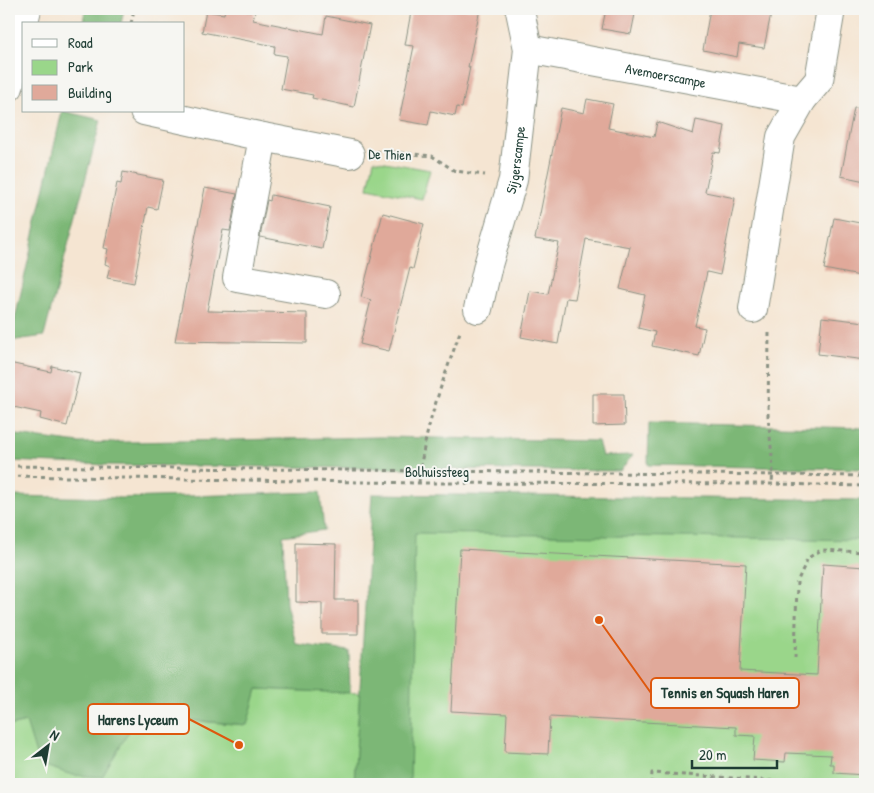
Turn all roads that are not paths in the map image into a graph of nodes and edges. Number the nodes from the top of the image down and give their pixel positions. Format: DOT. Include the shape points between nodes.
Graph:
graph roads {
  1 [pos="27,9"];
  2 [pos="521,9"];
  3 [pos="831,9"];
  4 [pos="24,22"];
  5 [pos="22,30"];
  6 [pos="528,49"];
  7 [pos="9,85"];
  8 [pos="22,87"];
  9 [pos="802,100"];
  10 [pos="149,112"];
  11 [pos="263,137"];
  12 [pos="350,154"];
  13 [pos="326,294"];
  14 [pos="478,309"];
  15 [pos="753,309"];
  1 -- 4 [label="street"];
  2 -- 6 [label="street, Sijgerscampe"];
  3 -- 9 [label="street" via="819,80"];
  5 -- 7 [label="street"];
  6 -- 9 [label="street, Avemoerscampe"];
  6 -- 14 [label="street, Sijgerscampe" via="513,180"];
  7 -- 8 [label="street"];
  9 -- 15 [label="street" via="781,137"];
  10 -- 11 [label="street, De Thien"];
  11 -- 12 [label="street, De Thien"];
  11 -- 13 [label="street" via="237,278"];
}
